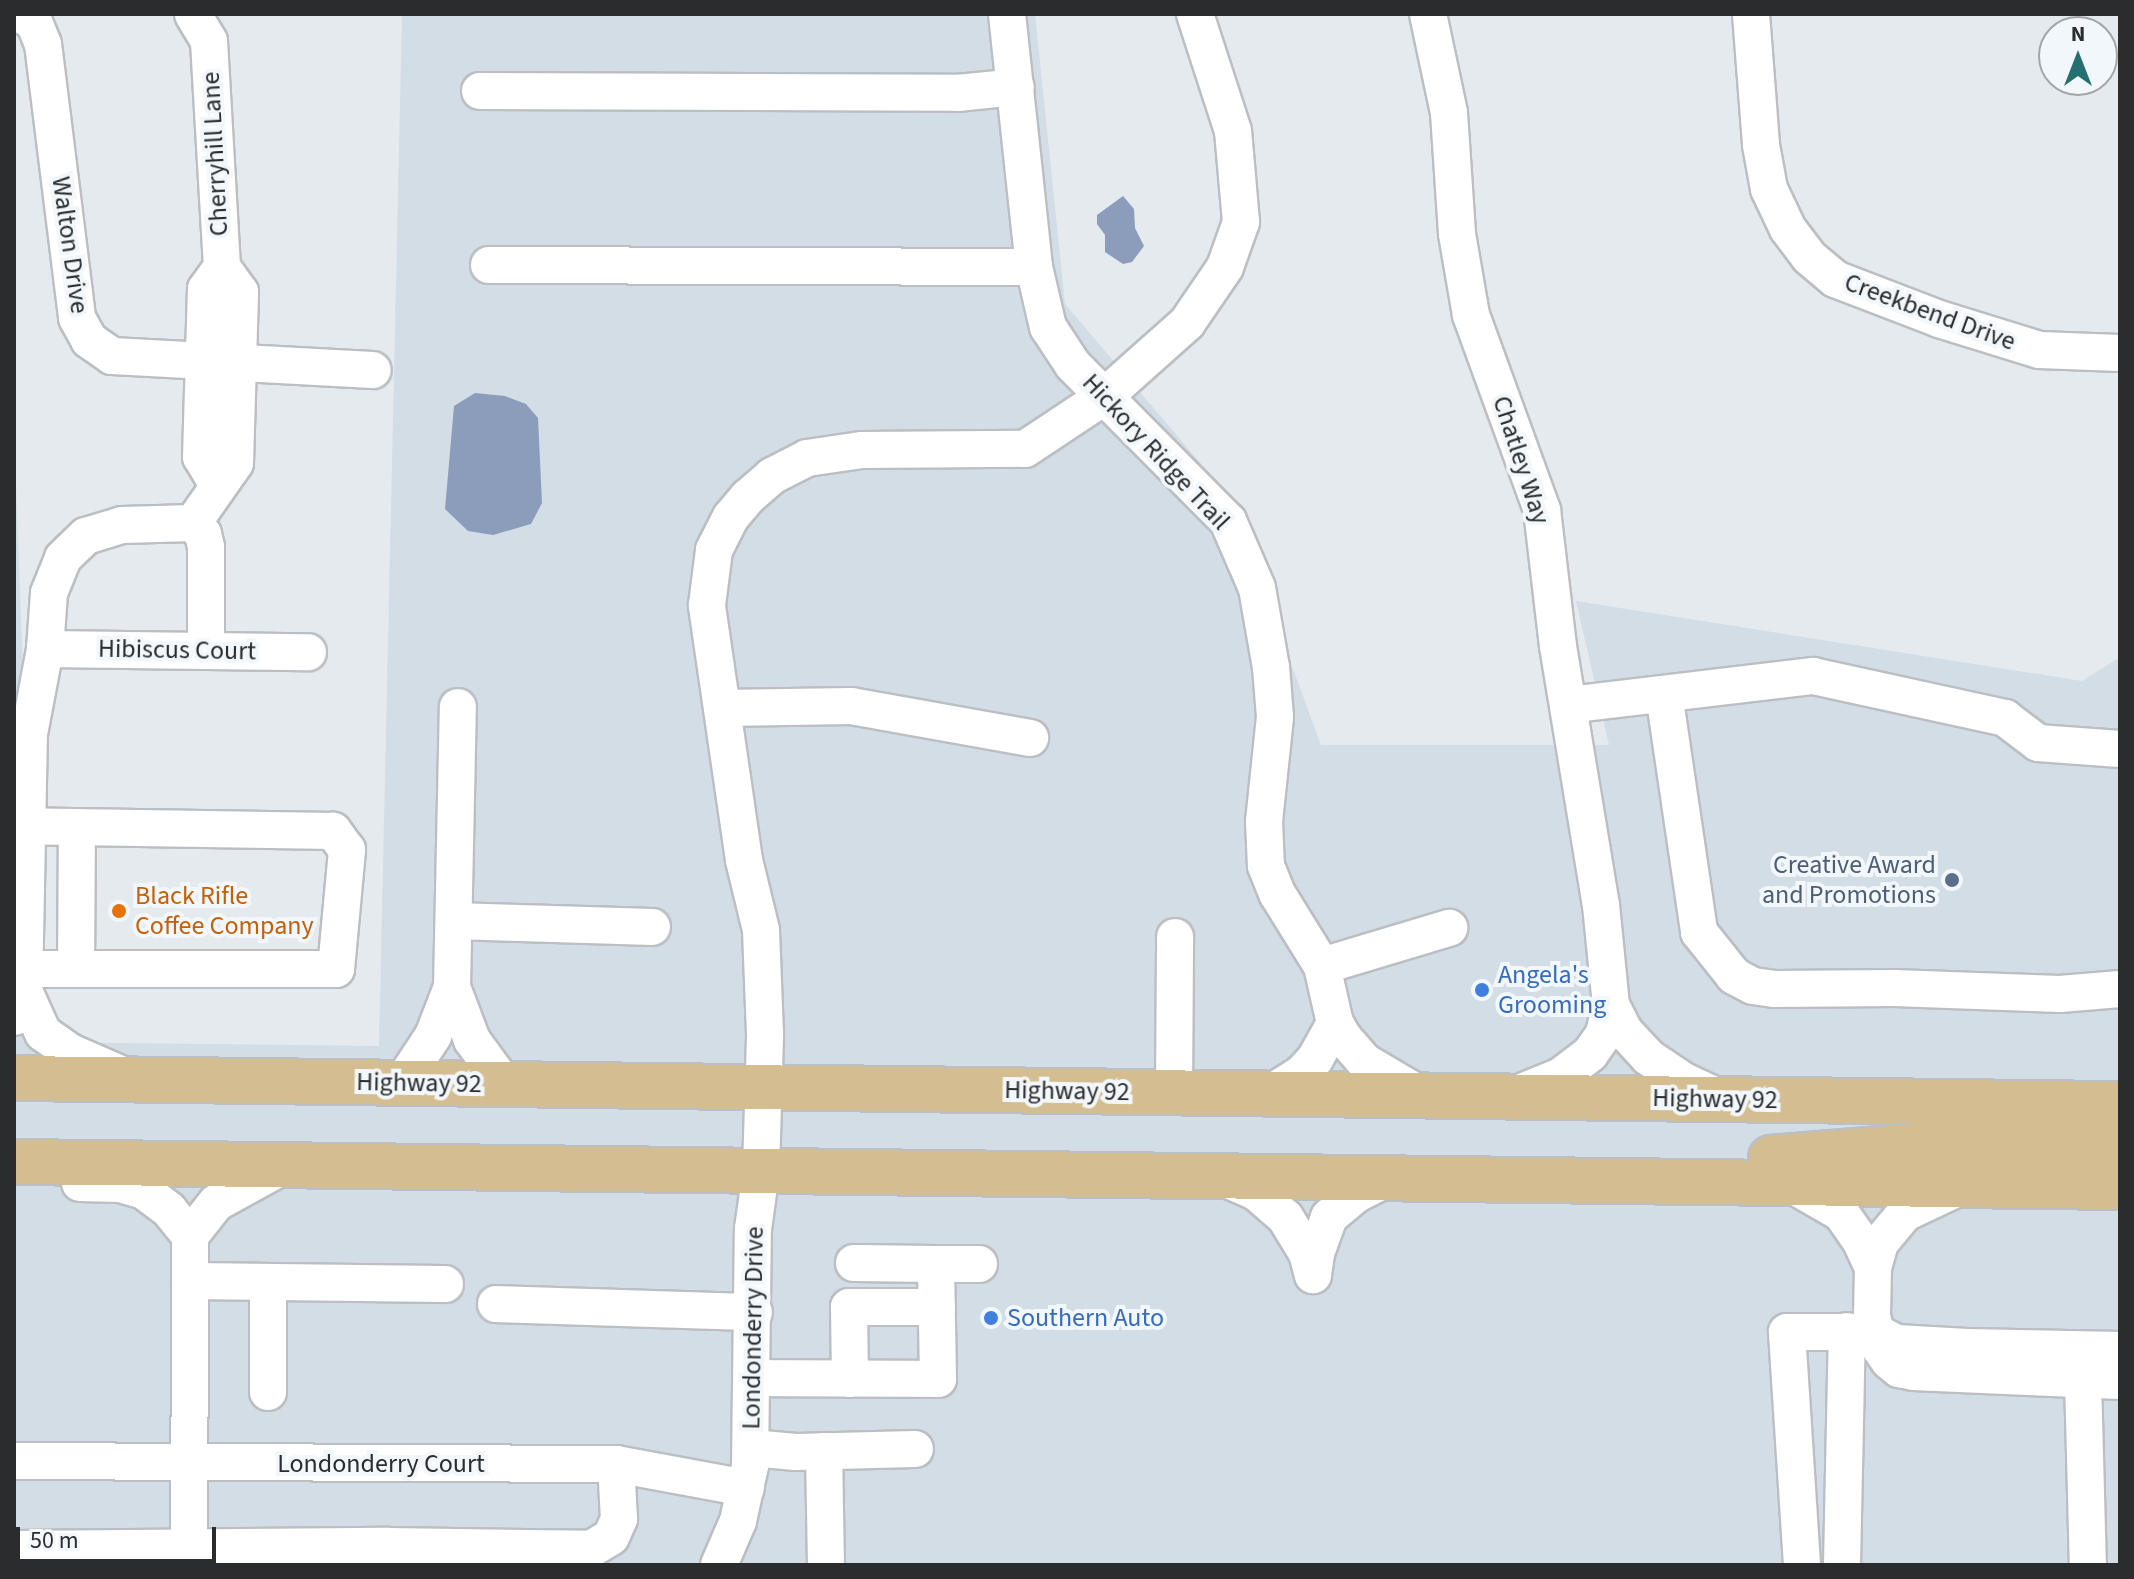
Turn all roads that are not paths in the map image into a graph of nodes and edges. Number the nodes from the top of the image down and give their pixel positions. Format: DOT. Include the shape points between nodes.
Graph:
graph roads {
  1 [pos="20,14"];
  2 [pos="1007,14"];
  3 [pos="1195,14"];
  4 [pos="1428,14"];
  5 [pos="1751,14"];
  6 [pos="209,23"];
  7 [pos="1016,87"];
  8 [pos="480,91"];
  9 [pos="489,265"];
  10 [pos="222,267"];
  11 [pos="1034,267"];
  12 [pos="2120,353"];
  13 [pos="204,363"];
  14 [pos="240,363"];
  15 [pos="373,370"];
  16 [pos="1105,396"];
  17 [pos="218,485"];
  18 [pos="193,523"];
  19 [pos="45,649"];
  20 [pos="206,650"];
  21 [pos="308,652"];
  22 [pos="1664,694"];
  23 [pos="1568,705"];
  24 [pos="458,707"];
  25 [pos="723,708"];
  26 [pos="1030,738"];
  27 [pos="2120,749"];
  28 [pos="26,826"];
  29 [pos="77,827"];
  30 [pos="454,921"];
  31 [pos="652,927"];
  32 [pos="1449,928"];
  33 [pos="1175,937"];
  34 [pos="1322,966"];
  35 [pos="76,968"];
  36 [pos="452,987"];
  37 [pos="2120,989"];
  38 [pos="21,992"];
  39 [pos="1611,1005"];
  40 [pos="1335,1023"];
  41 [pos="14,1078"];
  42 [pos="133,1080"];
  43 [pos="402,1083"];
  44 [pos="504,1084"];
  45 [pos="765,1087"];
  46 [pos="1174,1092"];
  47 [pos="1269,1094"];
  48 [pos="1421,1095"];
  49 [pos="1511,1096"];
  50 [pos="1724,1099"];
  51 [pos="2120,1104"];
  52 [pos="2120,1145"];
  53 [pos="14,1162"];
  54 [pos="285,1165"];
  55 [pos="761,1171"];
  56 [pos="1218,1176"];
  57 [pos="1388,1178"];
  58 [pos="1680,1181"];
  59 [pos="14,1182"];
  60 [pos="1786,1182"];
  61 [pos="1967,1185"];
  62 [pos="2120,1187"];
  63 [pos="190,1236"];
  64 [pos="854,1263"];
  65 [pos="936,1264"];
  66 [pos="979,1264"];
  67 [pos="1873,1268"];
  68 [pos="190,1281"];
  69 [pos="268,1282"];
  70 [pos="445,1284"];
  71 [pos="496,1304"];
  72 [pos="937,1307"];
  73 [pos="754,1312"];
  74 [pos="1861,1332"];
  75 [pos="2120,1350"];
  76 [pos="753,1378"];
  77 [pos="2070,1378"];
  78 [pos="850,1379"];
  79 [pos="2120,1381"];
  80 [pos="268,1392"];
  81 [pos="751,1448"];
  82 [pos="915,1449"];
  83 [pos="824,1451"];
  84 [pos="14,1461"];
  85 [pos="188,1464"];
  86 [pos="616,1464"];
  87 [pos="746,1488"];
  88 [pos="14,1549"];
  89 [pos="189,1557"];
  90 [pos="719,1565"];
  91 [pos="826,1565"];
  92 [pos="1802,1565"];
  93 [pos="1842,1565"];
  94 [pos="2088,1565"];
  1 -- 13 [label="street, Walton Drive" via="34,22 43,44 77,318 89,340 112,356"];
  2 -- 7 [label="street, Hickory Ridge Trail"];
  3 -- 16 [label="street, Londonderry Drive" via="1233,131 1241,222 1225,267 1187,323"];
  4 -- 23 [label="street, Chatley Way" via="1449,113 1457,234 1471,315 1542,510"];
  5 -- 12 [label="street, Creekbend Drive" via="1769,189 1809,257 1835,279 1996,337 2039,350"];
  6 -- 10 [label="street, Cherryhill Lane"];
  7 -- 8 [label="street" via="958,93"];
  7 -- 11 [label="street, Hickory Ridge Trail"];
  9 -- 11 [label="street"];
  10 -- 13 [label="street, Cherryhill Lane" via="206,289"];
  10 -- 14 [label="street, Cherryhill Lane" via="240,292"];
  11 -- 16 [label="street, Hickory Ridge Trail" via="1048,327 1073,365"];
  13 -- 14 [label="street, Walton Drive"];
  13 -- 17 [label="street, Cherryhill Lane" via="201,457"];
  14 -- 15 [label="street, Walton Drive"];
  14 -- 17 [label="street, Cherryhill Lane" via="235,463"];
  16 -- 25 [label="street, Londonderry Drive" via="1025,449 839,452 807,458 772,476 731,517 711,565 707,605"];
  16 -- 34 [label="street, Hickory Ridge Trail" via="1228,521 1257,588 1267,628 1275,717 1264,821 1266,866"];
  17 -- 18 [label="street, Cherryhill Lane"];
  18 -- 19 [label="street" via="122,525 86,536 63,558 49,593"];
  18 -- 20 [label="street" via="206,547"];
  19 -- 20 [label="street, Hibiscus Court"];
  19 -- 28 [label="street" via="29,734"];
  20 -- 21 [label="street, Hibiscus Court"];
  22 -- 23 [label="street"];
  22 -- 27 [label="street" via="1813,676 2005,718 2038,743"];
  22 -- 37 [label="street" via="1699,932 1734,976 1774,989 2060,994"];
  23 -- 39 [label="street, Chatley Way" via="1601,905"];
  24 -- 30 [label="street"];
  25 -- 26 [label="street" via="851,706"];
  25 -- 45 [label="street, Londonderry Drive" via="744,860 761,930"];
  28 -- 29 [label="street"];
  28 -- 38 [label="street"];
  29 -- 35 [label="street"];
  29 -- 35 [label="street" via="333,831 347,850 336,969"];
  30 -- 31 [label="street"];
  30 -- 36 [label="street"];
  32 -- 34 [label="street"];
  33 -- 46 [label="street"];
  34 -- 40 [label="street, Hickory Ridge Trail"];
  35 -- 38 [label="street"];
  36 -- 43 [label="street" via="433,1036"];
  36 -- 44 [label="street" via="472,1040"];
  38 -- 42 [label="street" via="43,1033 70,1052"];
  39 -- 49 [label="street, Chatley Way" via="1604,1034 1580,1064"];
  39 -- 50 [label="street, Chatley Way" via="1625,1032 1648,1057"];
  40 -- 47 [label="street" via="1309,1066"];
  40 -- 48 [label="street, Hickory Ridge Trail" via="1365,1062"];
  41 -- 42 [label="main road, Highway 92"];
  42 -- 43 [label="main road, Highway 92"];
  43 -- 44 [label="main road, Highway 92"];
  44 -- 45 [label="main road, Highway 92"];
  45 -- 46 [label="main road, Highway 92"];
  45 -- 55 [label="street, Londonderry Drive"];
  46 -- 47 [label="main road, Highway 92"];
  47 -- 48 [label="main road, Highway 92"];
  48 -- 49 [label="main road, Highway 92"];
  49 -- 50 [label="main road, Highway 92"];
  50 -- 51 [label="main road, Highway 92"];
  52 -- 58 [label="main road" via="1963,1144 1836,1151 1747,1162"];
  53 -- 54 [label="main road"];
  54 -- 55 [label="main road"];
  54 -- 63 [label="street" via="216,1203"];
  55 -- 56 [label="main road"];
  55 -- 73 [label="street, Londonderry Drive" via="753,1229"];
  56 -- 57 [label="main road"];
  56 -- 57 [label="street" via="1272,1203 1297,1235 1313,1275 1329,1217 1355,1195"];
  57 -- 58 [label="main road"];
  58 -- 60 [label="main road"];
  59 -- 63 [label="street" via="135,1187 155,1197"];
  60 -- 61 [label="main road"];
  60 -- 67 [label="street" via="1841,1213"];
  61 -- 62 [label="main road"];
  61 -- 67 [label="street" via="1905,1213 1880,1243"];
  63 -- 68 [label="street"];
  64 -- 65 [label="street"];
  65 -- 66 [label="street"];
  65 -- 72 [label="street"];
  67 -- 74 [label="street"];
  68 -- 69 [label="street"];
  68 -- 85 [label="street"];
  69 -- 70 [label="street"];
  69 -- 80 [label="street"];
  71 -- 73 [label="street"];
  72 -- 78 [label="street" via="938,1379"];
  72 -- 78 [label="street" via="849,1307"];
  73 -- 76 [label="street, Londonderry Drive"];
  74 -- 75 [label="street" via="1897,1343"];
  74 -- 77 [label="street" via="1899,1369"];
  74 -- 92 [label="street" via="1787,1332"];
  74 -- 93 [label="street"];
  76 -- 78 [label="street"];
  76 -- 81 [label="street, Londonderry Drive"];
  77 -- 79 [label="street"];
  77 -- 94 [label="street"];
  81 -- 83 [label="street"];
  81 -- 87 [label="street, Londonderry Drive"];
  82 -- 83 [label="street"];
  83 -- 91 [label="street"];
  84 -- 85 [label="street, Londonderry Court"];
  85 -- 86 [label="street, Londonderry Court"];
  85 -- 89 [label="street"];
  86 -- 87 [label="street, Londonderry Court"];
  86 -- 89 [label="street" via="619,1519 611,1537 591,1549"];
  87 -- 90 [label="street, Londonderry Drive"];
  88 -- 89 [label="street"];
}
